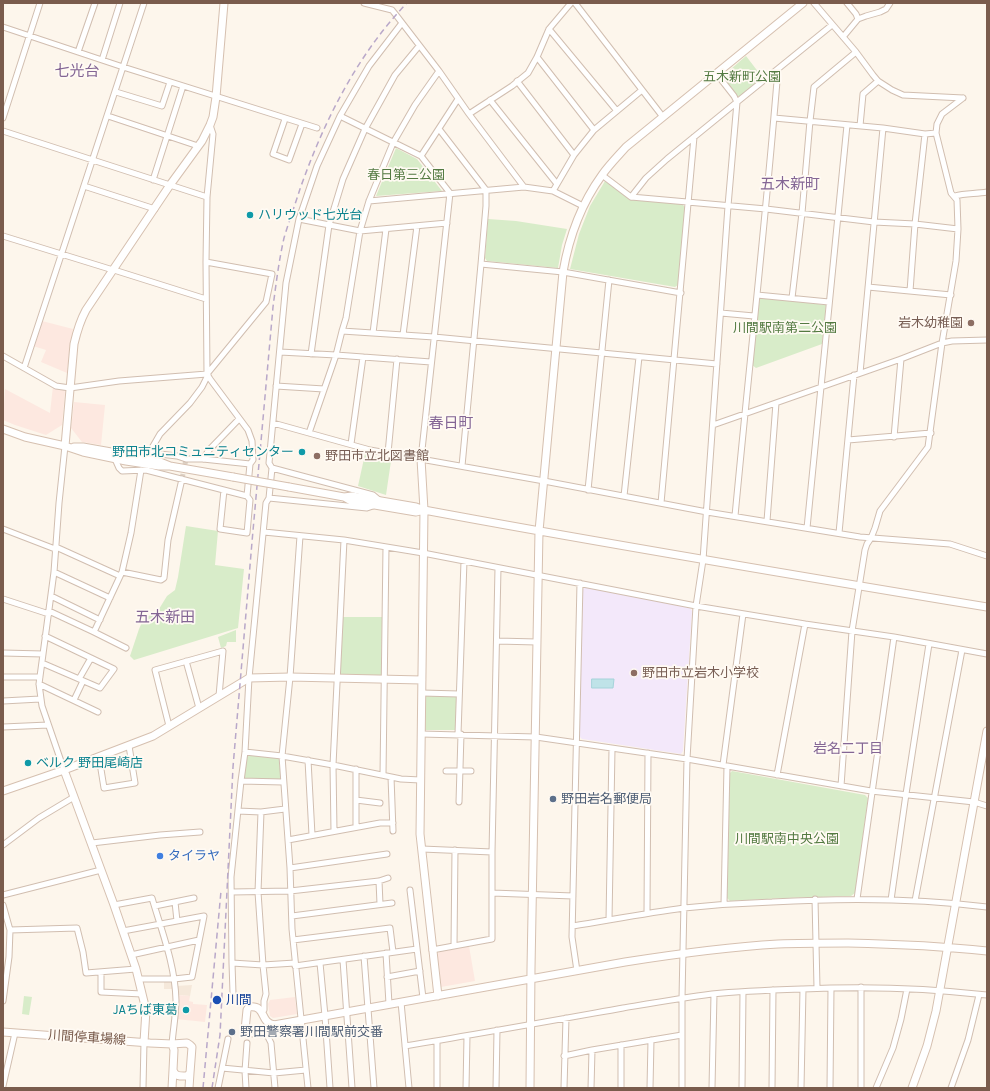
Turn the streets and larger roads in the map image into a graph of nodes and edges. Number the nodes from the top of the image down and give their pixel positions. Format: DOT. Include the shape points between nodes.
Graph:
graph roads {
  1 [pos="40,3"];
  2 [pos="95,3"];
  3 [pos="120,3"];
  4 [pos="144,3"];
  5 [pos="224,3"];
  6 [pos="364,3"];
  7 [pos="571,3"];
  8 [pos="575,3"];
  9 [pos="803,3"];
  10 [pos="814,3"];
  11 [pos="847,3"];
  12 [pos="890,3"];
  13 [pos="858,19"];
  14 [pos="402,23"];
  15 [pos="832,25"];
  16 [pos="3,27"];
  17 [pos="549,29"];
  18 [pos="30,36"];
  19 [pos="843,37"];
  20 [pos="419,46"];
  21 [pos="78,52"];
  22 [pos="856,52"];
  23 [pos="537,57"];
  24 [pos="102,60"];
  25 [pos="123,67"];
  26 [pos="778,69"];
  27 [pos="439,71"];
  28 [pos="716,73"];
  29 [pos="517,81"];
  30 [pos="878,81"];
  31 [pos="170,82"];
  32 [pos="183,86"];
  33 [pos="642,90"];
  34 [pos="116,92"];
  35 [pos="216,97"];
  36 [pos="458,99"];
  37 [pos="490,100"];
  38 [pos="737,102"];
  39 [pos="617,110"];
  40 [pos="469,114"];
  41 [pos="108,116"];
  42 [pos="340,116"];
  43 [pos="663,117"];
  44 [pos="3,118"];
  45 [pos="774,118"];
  46 [pos="285,119"];
  47 [pos="810,121"];
  48 [pos="302,124"];
  49 [pos="210,125"];
  50 [pos="847,125"];
  51 [pos="860,126"];
  52 [pos="317,128"];
  53 [pos="883,128"];
  54 [pos="365,129"];
  55 [pos="439,129"];
  56 [pos="594,130"];
  57 [pos="3,131"];
  58 [pos="936,133"];
  59 [pos="925,134"];
  60 [pos="167,135"];
  61 [pos="694,137"];
  62 [pos="203,138"];
  63 [pos="393,143"];
  64 [pos="212,145"];
  65 [pos="198,146"];
  66 [pos="574,155"];
  67 [pos="421,156"];
  68 [pos="92,161"];
  69 [pos="602,175"];
  70 [pos="153,180"];
  71 [pos="557,184"];
  72 [pos="170,185"];
  73 [pos="84,186"];
  74 [pos="524,186"];
  75 [pos="486,190"];
  76 [pos="553,191"];
  77 [pos="987,192"];
  78 [pos="450,193"];
  79 [pos="207,196"];
  80 [pos="955,196"];
  81 [pos="631,197"];
  82 [pos="369,202"];
  83 [pos="689,203"];
  84 [pos="584,206"];
  85 [pos="728,206"];
  86 [pos="154,209"];
  87 [pos="766,209"];
  88 [pos="802,213"];
  89 [pos="838,217"];
  90 [pos="299,219"];
  91 [pos="874,222"];
  92 [pos="447,223"];
  93 [pos="915,224"];
  94 [pos="329,225"];
  95 [pos="417,226"];
  96 [pos="386,228"];
  97 [pos="958,229"];
  98 [pos="360,231"];
  99 [pos="3,236"];
  100 [pos="62,255"];
  101 [pos="206,262"];
  102 [pos="481,264"];
  103 [pos="114,270"];
  104 [pos="563,272"];
  105 [pos="609,280"];
  106 [pos="868,287"];
  107 [pos="910,290"];
  108 [pos="680,292"];
  109 [pos="757,295"];
  110 [pos="951,295"];
  111 [pos="792,298"];
  112 [pos="206,299"];
  113 [pos="829,302"];
  114 [pos="721,313"];
  115 [pos="754,316"];
  116 [pos="342,331"];
  117 [pos="373,333"];
  118 [pos="403,335"];
  119 [pos="434,338"];
  120 [pos="987,340"];
  121 [pos="474,341"];
  122 [pos="942,343"];
  123 [pos="556,349"];
  124 [pos="280,352"];
  125 [pos="311,354"];
  126 [pos="602,354"];
  127 [pos="336,355"];
  128 [pos="3,356"];
  129 [pos="362,357"];
  130 [pos="639,357"];
  131 [pos="397,359"];
  132 [pos="901,359"];
  133 [pos="674,360"];
  134 [pos="432,362"];
  135 [pos="717,364"];
  136 [pos="24,368"];
  137 [pos="860,373"];
  138 [pos="208,374"];
  139 [pos="854,375"];
  140 [pos="276,386"];
  141 [pos="821,386"];
  142 [pos="70,388"];
  143 [pos="324,389"];
  144 [pos="776,403"];
  145 [pos="745,414"];
  146 [pos="239,419"];
  147 [pos="273,423"];
  148 [pos="713,425"];
  149 [pos="3,429"];
  150 [pos="308,433"];
  151 [pos="930,433"];
  152 [pos="894,437"];
  153 [pos="848,440"];
  154 [pos="352,444"];
  155 [pos="65,446"];
  156 [pos="149,453"];
  157 [pos="388,453"];
  158 [pos="117,456"];
  159 [pos="203,459"];
  160 [pos="421,459"];
  161 [pos="250,464"];
  162 [pos="462,466"];
  163 [pos="272,468"];
  164 [pos="141,470"];
  165 [pos="182,478"];
  166 [pos="544,481"];
  167 [pos="224,490"];
  168 [pos="588,490"];
  169 [pos="247,496"];
  170 [pos="624,496"];
  171 [pos="269,498"];
  172 [pos="379,503"];
  173 [pos="661,503"];
  174 [pos="424,510"];
  175 [pos="707,512"];
  176 [pos="735,516"];
  177 [pos="767,521"];
  178 [pos="807,528"];
  179 [pos="3,529"];
  180 [pos="539,531"];
  181 [pos="264,532"];
  182 [pos="839,533"];
  183 [pos="300,536"];
  184 [pos="871,538"];
  185 [pos="344,540"];
  186 [pos="386,547"];
  187 [pos="55,548"];
  188 [pos="423,553"];
  189 [pos="987,556"];
  190 [pos="703,560"];
  191 [pos="464,561"];
  192 [pos="498,568"];
  193 [pos="54,572"];
  194 [pos="121,574"];
  195 [pos="539,575"];
  196 [pos="580,583"];
  197 [pos="859,586"];
  198 [pos="51,596"];
  199 [pos="110,598"];
  200 [pos="3,599"];
  201 [pos="696,606"];
  202 [pos="987,606"];
  203 [pos="49,613"];
  204 [pos="742,614"];
  205 [pos="100,620"];
  206 [pos="805,624"];
  207 [pos="852,631"];
  208 [pos="94,632"];
  209 [pos="46,636"];
  210 [pos="894,637"];
  211 [pos="496,641"];
  212 [pos="537,642"];
  213 [pos="929,644"];
  214 [pos="126,648"];
  215 [pos="962,650"];
  216 [pos="3,653"];
  217 [pos="43,654"];
  218 [pos="987,654"];
  219 [pos="91,658"];
  220 [pos="186,661"];
  221 [pos="42,663"];
  222 [pos="3,677"];
  223 [pos="40,677"];
  224 [pos="290,677"];
  225 [pos="249,678"];
  226 [pos="337,678"];
  227 [pos="384,678"];
  228 [pos="81,680"];
  229 [pos="422,680"];
  230 [pos="39,684"];
  231 [pos="422,693"];
  232 [pos="459,694"];
  233 [pos="219,696"];
  234 [pos="40,699"];
  235 [pos="74,700"];
  236 [pos="3,701"];
  237 [pos="199,708"];
  238 [pos="98,712"];
  239 [pos="48,725"];
  240 [pos="169,726"];
  241 [pos="3,727"];
  242 [pos="987,731"];
  243 [pos="421,734"];
  244 [pos="460,734"];
  245 [pos="495,736"];
  246 [pos="536,737"];
  247 [pos="576,742"];
  248 [pos="129,746"];
  249 [pos="612,749"];
  250 [pos="245,752"];
  251 [pos="648,753"];
  252 [pos="282,756"];
  253 [pos="99,757"];
  254 [pos="687,759"];
  255 [pos="308,760"];
  256 [pos="333,765"];
  257 [pos="725,766"];
  258 [pos="356,769"];
  259 [pos="64,770"];
  260 [pos="446,771"];
  261 [pos="460,771"];
  262 [pos="471,771"];
  263 [pos="383,775"];
  264 [pos="777,775"];
  265 [pos="391,777"];
  266 [pos="420,780"];
  267 [pos="241,781"];
  268 [pos="283,782"];
  269 [pos="841,786"];
  270 [pos="3,791"];
  271 [pos="871,791"];
  272 [pos="906,794"];
  273 [pos="74,796"];
  274 [pos="935,798"];
  275 [pos="356,800"];
  276 [pos="459,802"];
  277 [pos="974,802"];
  278 [pos="380,803"];
  279 [pos="987,806"];
  280 [pos="285,809"];
  281 [pos="238,811"];
  282 [pos="261,812"];
  283 [pos="393,823"];
  284 [pos="356,827"];
  285 [pos="334,831"];
  286 [pos="200,832"];
  287 [pos="393,832"];
  288 [pos="312,835"];
  289 [pos="288,840"];
  290 [pos="92,843"];
  291 [pos="3,845"];
  292 [pos="422,849"];
  293 [pos="455,850"];
  294 [pos="492,852"];
  295 [pos="386,854"];
  296 [pos="290,868"];
  297 [pos="101,870"];
  298 [pos="388,878"];
  299 [pos="379,881"];
  300 [pos="410,890"];
  301 [pos="232,892"];
  302 [pos="258,892"];
  303 [pos="290,892"];
  304 [pos="492,893"];
  305 [pos="3,895"];
  306 [pos="533,895"];
  307 [pos="573,896"];
  308 [pos="194,898"];
  309 [pos="815,899"];
  310 [pos="857,899"];
  311 [pos="891,900"];
  312 [pos="915,901"];
  313 [pos="174,902"];
  314 [pos="392,903"];
  315 [pos="956,903"];
  316 [pos="380,904"];
  317 [pos="724,904"];
  318 [pos="3,905"];
  319 [pos="114,905"];
  320 [pos="155,906"];
  321 [pos="987,907"];
  322 [pos="684,908"];
  323 [pos="647,914"];
  324 [pos="292,916"];
  325 [pos="609,920"];
  326 [pos="177,921"];
  327 [pos="160,924"];
  328 [pos="573,926"];
  329 [pos="10,930"];
  330 [pos="123,931"];
  331 [pos="199,940"];
  332 [pos="293,940"];
  333 [pos="816,943"];
  334 [pos="454,946"];
  335 [pos="167,947"];
  336 [pos="948,947"];
  337 [pos="417,949"];
  338 [pos="432,950"];
  339 [pos="987,951"];
  340 [pos="393,952"];
  341 [pos="386,953"];
  342 [pos="683,953"];
  343 [pos="131,955"];
  344 [pos="364,956"];
  345 [pos="343,960"];
  346 [pos="232,963"];
  347 [pos="320,963"];
  348 [pos="295,964"];
  349 [pos="263,965"];
  350 [pos="136,969"];
  351 [pos="577,971"];
  352 [pos="101,972"];
  353 [pos="420,972"];
  354 [pos="387,977"];
  355 [pos="138,979"];
  356 [pos="174,979"];
  357 [pos="531,979"];
  358 [pos="861,987"];
  359 [pos="817,988"];
  360 [pos="831,988"];
  361 [pos="803,989"];
  362 [pos="907,989"];
  363 [pos="773,990"];
  364 [pos="939,991"];
  365 [pos="743,992"];
  366 [pos="233,993"];
  367 [pos="142,994"];
  368 [pos="714,994"];
  369 [pos="979,994"];
  370 [pos="438,996"];
  371 [pos="987,996"];
  372 [pos="423,998"];
  373 [pos="682,998"];
  374 [pos="3,1001"];
  375 [pos="401,1002"];
  376 [pos="389,1004"];
  377 [pos="368,1008"];
  378 [pos="262,1012"];
  379 [pos="346,1012"];
  380 [pos="325,1016"];
  381 [pos="566,1018"];
  382 [pos="301,1020"];
  383 [pos="530,1024"];
  384 [pos="274,1025"];
  385 [pos="497,1030"];
  386 [pos="265,1031"];
  387 [pos="3,1032"];
  388 [pos="14,1033"];
  389 [pos="682,1035"];
  390 [pos="467,1036"];
  391 [pos="228,1039"];
  392 [pos="651,1040"];
  393 [pos="437,1041"];
  394 [pos="144,1042"];
  395 [pos="247,1043"];
  396 [pos="621,1045"];
  397 [pos="175,1046"];
  398 [pos="405,1046"];
  399 [pos="592,1050"];
  400 [pos="564,1056"];
  401 [pos="222,1068"];
  402 [pos="173,1070"];
  403 [pos="306,1070"];
  404 [pos="245,1071"];
  405 [pos="190,1073"];
  406 [pos="274,1073"];
  407 [pos="3,1086"];
  408 [pos="878,1087"];
  409 [pos="143,1088"];
  410 [pos="172,1088"];
  411 [pos="189,1088"];
  412 [pos="218,1088"];
  413 [pos="246,1088"];
  414 [pos="275,1088"];
  415 [pos="308,1088"];
  416 [pos="330,1088"];
  417 [pos="352,1088"];
  418 [pos="374,1088"];
  419 [pos="409,1088"];
  420 [pos="437,1088"];
  421 [pos="466,1088"];
  422 [pos="496,1088"];
  423 [pos="530,1088"];
  424 [pos="564,1088"];
  425 [pos="591,1088"];
  426 [pos="621,1088"];
  427 [pos="650,1088"];
  428 [pos="682,1088"];
  429 [pos="712,1088"];
  430 [pos="742,1088"];
  431 [pos="772,1088"];
  432 [pos="801,1088"];
  433 [pos="830,1088"];
  434 [pos="861,1088"];
  435 [pos="912,1088"];
  436 [pos="951,1088"];
  1 -- 18 [label="street"];
  2 -- 21 [label="street"];
  3 -- 24 [label="street"];
  4 -- 25 [label="street"];
  5 -- 35 [label="street"];
  6 -- 14 [label="street" via="392,10"];
  7 -- 17 [label="street"];
  8 -- 33 [label="street"];
  9 -- 28 [label="street"];
  10 -- 15 [label="street"];
  11 -- 13 [label="street"];
  12 -- 13 [label="street" via="886,9"];
  13 -- 19 [label="street"];
  14 -- 20 [label="street"];
  14 -- 42 [label="street" via="369,66"];
  15 -- 19 [label="street"];
  15 -- 26 [label="street"];
  16 -- 18 [label="street"];
  17 -- 23 [label="street"];
  17 -- 39 [label="street"];
  18 -- 21 [label="street"];
  18 -- 44 [label="street"];
  19 -- 22 [label="street"];
  20 -- 27 [label="street"];
  20 -- 54 [label="street" via="395,75"];
  21 -- 24 [label="street"];
  22 -- 30 [label="street"];
  22 -- 47 [label="street" via="814,87"];
  23 -- 29 [label="street" via="528,73"];
  23 -- 56 [label="street"];
  24 -- 25 [label="street"];
  25 -- 31 [label="street"];
  25 -- 34 [label="street"];
  26 -- 38 [label="street"];
  26 -- 45 [label="street"];
  27 -- 36 [label="street"];
  27 -- 63 [label="street"];
  28 -- 38 [label="street"];
  28 -- 43 [label="street"];
  29 -- 37 [label="street"];
  29 -- 66 [label="street"];
  30 -- 51 [label="street" via="863,94"];
  30 -- 58 [label="street" via="903,95 963,98 942,114"];
  31 -- 32 [label="street"];
  31 -- 34 [label="street" via="162,106"];
  32 -- 35 [label="street"];
  32 -- 60 [label="street"];
  33 -- 39 [label="street"];
  33 -- 43 [label="street"];
  34 -- 41 [label="street"];
  35 -- 46 [label="street"];
  35 -- 49 [label="street"];
  36 -- 40 [label="street"];
  36 -- 55 [label="street"];
  37 -- 40 [label="street"];
  37 -- 71 [label="street"];
  38 -- 61 [label="street"];
  38 -- 85 [label="street"];
  39 -- 56 [label="street"];
  40 -- 74 [label="street"];
  41 -- 60 [label="street"];
  41 -- 68 [label="street"];
  42 -- 54 [label="street"];
  42 -- 90 [label="street" via="317,166"];
  43 -- 69 [label="street" via="626,147"];
  45 -- 47 [label="street"];
  45 -- 87 [label="street"];
  46 -- 48 [label="street"];
  46 -- 48 [label="street" via="273,154 289,160"];
  47 -- 50 [label="street"];
  47 -- 88 [label="street"];
  48 -- 52 [label="street"];
  49 -- 62 [label="street"];
  49 -- 64 [label="street" via="213,134"];
  50 -- 51 [label="street"];
  50 -- 89 [label="street"];
  51 -- 53 [label="street"];
  53 -- 59 [label="street"];
  53 -- 91 [label="street"];
  54 -- 63 [label="street"];
  54 -- 94 [label="street" via="343,179"];
  55 -- 67 [label="street"];
  55 -- 75 [label="street"];
  56 -- 66 [label="street"];
  57 -- 68 [label="street"];
  58 -- 59 [label="street"];
  58 -- 80 [label="street" via="951,193"];
  59 -- 93 [label="street"];
  60 -- 65 [label="street"];
  60 -- 70 [label="street"];
  61 -- 81 [label="street" via="646,178"];
  61 -- 83 [label="street"];
  62 -- 64 [label="street"];
  62 -- 65 [label="street"];
  63 -- 67 [label="street"];
  63 -- 82 [label="street"];
  64 -- 79 [label="street"];
  65 -- 72 [label="street"];
  66 -- 71 [label="street"];
  67 -- 78 [label="street"];
  68 -- 70 [label="street"];
  68 -- 73 [label="street"];
  69 -- 81 [label="street"];
  69 -- 84 [label="street"];
  70 -- 72 [label="street"];
  71 -- 76 [label="street"];
  72 -- 79 [label="street"];
  72 -- 86 [label="street"];
  73 -- 86 [label="street"];
  73 -- 100 [label="street"];
  74 -- 75 [label="street"];
  74 -- 76 [label="street"];
  75 -- 78 [label="street"];
  75 -- 102 [label="street"];
  76 -- 84 [label="street"];
  77 -- 80 [label="street"];
  78 -- 82 [label="street"];
  78 -- 92 [label="street"];
  79 -- 101 [label="street"];
  80 -- 97 [label="street"];
  81 -- 83 [label="street"];
  82 -- 98 [label="street"];
  83 -- 85 [label="street"];
  83 -- 108 [label="street"];
  84 -- 104 [label="street" via="570,240"];
  85 -- 87 [label="street"];
  85 -- 114 [label="street"];
  86 -- 103 [label="street"];
  87 -- 88 [label="street"];
  87 -- 109 [label="street"];
  88 -- 89 [label="street"];
  88 -- 111 [label="street"];
  89 -- 91 [label="street"];
  89 -- 113 [label="street"];
  90 -- 94 [label="street"];
  90 -- 124 [label="street" via="286,282"];
  91 -- 93 [label="street"];
  91 -- 106 [label="street"];
  92 -- 95 [label="street"];
  92 -- 119 [label="street"];
  93 -- 97 [label="street"];
  93 -- 107 [label="street"];
  94 -- 98 [label="street"];
  94 -- 125 [label="street"];
  95 -- 96 [label="street"];
  95 -- 118 [label="street"];
  96 -- 98 [label="street"];
  96 -- 117 [label="street"];
  97 -- 110 [label="street"];
  98 -- 116 [label="street"];
  99 -- 100 [label="street"];
  100 -- 103 [label="street"];
  100 -- 136 [label="street"];
  101 -- 112 [label="street"];
  101 -- 138 [label="street" via="272,274 266,302"];
  102 -- 104 [label="street"];
  102 -- 121 [label="street"];
  103 -- 112 [label="street"];
  103 -- 142 [label="street" via="86,310 78,327"];
  104 -- 105 [label="street"];
  104 -- 123 [label="street"];
  105 -- 108 [label="street"];
  105 -- 126 [label="street"];
  106 -- 107 [label="street"];
  106 -- 137 [label="street"];
  107 -- 110 [label="street"];
  108 -- 133 [label="street"];
  109 -- 111 [label="street"];
  109 -- 115 [label="street"];
  110 -- 122 [label="street"];
  111 -- 113 [label="street"];
  112 -- 138 [label="street"];
  113 -- 141 [label="street"];
  114 -- 115 [label="street"];
  114 -- 135 [label="street"];
  115 -- 145 [label="street"];
  116 -- 117 [label="street"];
  116 -- 127 [label="street"];
  117 -- 118 [label="street"];
  118 -- 119 [label="street"];
  119 -- 121 [label="street"];
  119 -- 134 [label="street"];
  120 -- 122 [label="street"];
  121 -- 123 [label="street"];
  121 -- 162 [label="street"];
  122 -- 132 [label="street"];
  122 -- 151 [label="street"];
  123 -- 126 [label="street"];
  123 -- 166 [label="street"];
  124 -- 125 [label="street"];
  124 -- 140 [label="street"];
  125 -- 127 [label="street"];
  126 -- 130 [label="street"];
  126 -- 168 [label="street"];
  127 -- 129 [label="street"];
  127 -- 143 [label="street"];
  128 -- 136 [label="street"];
  129 -- 131 [label="street"];
  129 -- 154 [label="street"];
  130 -- 133 [label="street"];
  130 -- 170 [label="street"];
  131 -- 134 [label="street"];
  131 -- 157 [label="street"];
  132 -- 137 [label="street"];
  132 -- 152 [label="street"];
  133 -- 135 [label="street"];
  133 -- 173 [label="street"];
  134 -- 160 [label="street"];
  135 -- 148 [label="street"];
  136 -- 142 [label="street" via="56,386"];
  137 -- 139 [label="street"];
  138 -- 142 [label="street" via="119,381"];
  138 -- 146 [label="street"];
  138 -- 156 [label="street" via="202,387 160,434"];
  139 -- 141 [label="street"];
  139 -- 153 [label="street"];
  140 -- 143 [label="street"];
  140 -- 147 [label="street"];
  141 -- 144 [label="street"];
  141 -- 178 [label="street"];
  142 -- 155 [label="street"];
  143 -- 150 [label="street"];
  144 -- 145 [label="street"];
  144 -- 177 [label="street"];
  145 -- 148 [label="street"];
  145 -- 176 [label="street"];
  146 -- 159 [label="street"];
  146 -- 161 [label="street" via="248,430 252,441 254,460"];
  147 -- 150 [label="street"];
  147 -- 163 [label="street" via="269,463"];
  148 -- 175 [label="street"];
  149 -- 155 [label="street"];
  150 -- 154 [label="street"];
  151 -- 152 [label="street"];
  151 -- 184 [label="street" via="928,447 880,511"];
  152 -- 153 [label="street"];
  153 -- 182 [label="street"];
  154 -- 157 [label="street"];
  155 -- 158 [label="street" via="83,452"];
  155 -- 187 [label="street"];
  156 -- 158 [label="street" via="134,450"];
  156 -- 159 [label="street"];
  157 -- 160 [label="street"];
  158 -- 164 [label="street" via="122,471"];
  158 -- 172 [label="street, bridge" via="126,462 170,466 344,497 351,501"];
  159 -- 161 [label="street"];
  160 -- 162 [label="street"];
  160 -- 174 [label="street"];
  161 -- 169 [label="street"];
  162 -- 166 [label="street"];
  163 -- 171 [label="street"];
  163 -- 172 [label="street" via="373,495"];
  164 -- 165 [label="street"];
  164 -- 194 [label="street" via="131,533"];
  165 -- 167 [label="street"];
  165 -- 194 [label="street" via="168,540 164,578 161,580"];
  166 -- 168 [label="street"];
  166 -- 180 [label="street"];
  167 -- 169 [label="street"];
  167 -- 169 [label="street" via="220,529 247,533 250,500"];
  168 -- 170 [label="street"];
  170 -- 173 [label="street"];
  171 -- 172 [label="street" via="367,508"];
  171 -- 181 [label="street" via="266,503"];
  172 -- 174 [label="street" via="416,512"];
  173 -- 175 [label="street"];
  174 -- 180 [label="street"];
  174 -- 188 [label="street"];
  175 -- 176 [label="street"];
  175 -- 190 [label="street"];
  176 -- 177 [label="street"];
  177 -- 178 [label="street"];
  178 -- 182 [label="street"];
  179 -- 187 [label="street"];
  180 -- 190 [label="street"];
  180 -- 195 [label="street"];
  181 -- 183 [label="street"];
  181 -- 225 [label="street"];
  182 -- 184 [label="street"];
  183 -- 185 [label="street"];
  183 -- 224 [label="street"];
  184 -- 189 [label="street" via="950,544"];
  184 -- 197 [label="street" via="865,550"];
  185 -- 186 [label="street"];
  185 -- 226 [label="street"];
  186 -- 188 [label="street"];
  186 -- 227 [label="street"];
  187 -- 193 [label="street"];
  187 -- 194 [label="street"];
  188 -- 191 [label="street"];
  188 -- 229 [label="street"];
  190 -- 197 [label="street"];
  190 -- 201 [label="street"];
  191 -- 192 [label="street"];
  191 -- 232 [label="street"];
  192 -- 195 [label="street"];
  192 -- 211 [label="street"];
  193 -- 198 [label="street"];
  193 -- 199 [label="street"];
  194 -- 199 [label="street"];
  195 -- 196 [label="street"];
  195 -- 212 [label="street"];
  196 -- 201 [label="street"];
  196 -- 247 [label="street"];
  197 -- 202 [label="street"];
  197 -- 207 [label="street"];
  198 -- 203 [label="street"];
  198 -- 205 [label="street"];
  199 -- 205 [label="street"];
  200 -- 203 [label="street"];
  201 -- 204 [label="street"];
  201 -- 254 [label="street"];
  203 -- 208 [label="street"];
  203 -- 209 [label="street"];
  204 -- 206 [label="street"];
  204 -- 257 [label="street"];
  205 -- 208 [label="street"];
  206 -- 207 [label="street"];
  206 -- 264 [label="street"];
  207 -- 210 [label="street"];
  207 -- 269 [label="street"];
  208 -- 214 [label="street"];
  209 -- 217 [label="street"];
  209 -- 219 [label="street"];
  210 -- 213 [label="street"];
  210 -- 271 [label="street"];
  211 -- 212 [label="street"];
  211 -- 245 [label="street"];
  212 -- 246 [label="street"];
  213 -- 215 [label="street"];
  213 -- 272 [label="street"];
  215 -- 218 [label="street"];
  215 -- 274 [label="street"];
  216 -- 217 [label="street"];
  217 -- 221 [label="street"];
  219 -- 228 [label="street"];
  219 -- 228 [label="street" via="114,669 100,688"];
  220 -- 233 [label="street" via="223,651"];
  220 -- 237 [label="street"];
  220 -- 240 [label="street" via="155,670"];
  221 -- 223 [label="street"];
  221 -- 228 [label="street"];
  222 -- 223 [label="street"];
  223 -- 230 [label="street"];
  224 -- 225 [label="street"];
  224 -- 226 [label="street"];
  224 -- 252 [label="street"];
  225 -- 233 [label="street"];
  225 -- 250 [label="street"];
  226 -- 227 [label="street"];
  226 -- 256 [label="street"];
  227 -- 229 [label="street"];
  227 -- 263 [label="street"];
  228 -- 235 [label="street"];
  229 -- 231 [label="street"];
  230 -- 234 [label="street"];
  230 -- 235 [label="street"];
  231 -- 232 [label="street"];
  231 -- 243 [label="street"];
  232 -- 244 [label="street"];
  233 -- 237 [label="street"];
  234 -- 236 [label="street"];
  234 -- 239 [label="street"];
  235 -- 238 [label="street"];
  237 -- 240 [label="street"];
  239 -- 241 [label="street"];
  239 -- 259 [label="street"];
  240 -- 248 [label="street"];
  242 -- 277 [label="street"];
  243 -- 244 [label="street"];
  243 -- 266 [label="street"];
  244 -- 245 [label="street"];
  244 -- 261 [label="street"];
  245 -- 246 [label="street"];
  245 -- 294 [label="street"];
  246 -- 247 [label="street"];
  246 -- 306 [label="street"];
  247 -- 249 [label="street"];
  247 -- 307 [label="street"];
  248 -- 253 [label="street"];
  248 -- 253 [label="street" via="135,783 104,788"];
  249 -- 251 [label="street"];
  249 -- 325 [label="street"];
  250 -- 252 [label="street"];
  250 -- 267 [label="street"];
  251 -- 254 [label="street"];
  251 -- 323 [label="street"];
  252 -- 255 [label="street"];
  252 -- 268 [label="street"];
  253 -- 259 [label="street"];
  254 -- 257 [label="street"];
  254 -- 322 [label="street"];
  255 -- 256 [label="street"];
  255 -- 288 [label="street"];
  256 -- 258 [label="street"];
  256 -- 285 [label="street"];
  257 -- 264 [label="street"];
  257 -- 317 [label="street"];
  258 -- 263 [label="street"];
  258 -- 275 [label="street"];
  259 -- 270 [label="street"];
  259 -- 273 [label="street"];
  260 -- 261 [label="street"];
  261 -- 262 [label="street"];
  261 -- 276 [label="street"];
  263 -- 265 [label="street"];
  264 -- 269 [label="street"];
  265 -- 266 [label="street"];
  265 -- 283 [label="street"];
  266 -- 292 [label="street"];
  267 -- 268 [label="street"];
  267 -- 281 [label="street"];
  268 -- 280 [label="street"];
  269 -- 271 [label="street"];
  271 -- 272 [label="street"];
  271 -- 310 [label="street"];
  272 -- 274 [label="street"];
  272 -- 311 [label="street"];
  273 -- 290 [label="street"];
  273 -- 291 [label="street"];
  274 -- 277 [label="street"];
  274 -- 312 [label="street"];
  275 -- 278 [label="street"];
  275 -- 284 [label="street"];
  277 -- 279 [label="street"];
  277 -- 315 [label="street"];
  280 -- 282 [label="street"];
  280 -- 289 [label="street"];
  281 -- 282 [label="street"];
  281 -- 301 [label="street" via="231,877"];
  282 -- 302 [label="street"];
  283 -- 284 [label="street"];
  283 -- 287 [label="street"];
  284 -- 285 [label="street"];
  285 -- 288 [label="street"];
  286 -- 290 [label="street"];
  288 -- 289 [label="street"];
  289 -- 296 [label="street"];
  290 -- 297 [label="street"];
  292 -- 293 [label="street"];
  292 -- 338 [label="street"];
  293 -- 294 [label="street"];
  293 -- 334 [label="street"];
  294 -- 304 [label="street"];
  295 -- 296 [label="street"];
  296 -- 303 [label="street"];
  297 -- 305 [label="street"];
  297 -- 319 [label="street"];
  298 -- 299 [label="street"];
  299 -- 303 [label="street"];
  299 -- 316 [label="street"];
  300 -- 337 [label="street"];
  301 -- 302 [label="street"];
  301 -- 346 [label="street"];
  302 -- 303 [label="street"];
  302 -- 349 [label="street"];
  303 -- 324 [label="street"];
  304 -- 306 [label="street"];
  304 -- 334 [label="street" via="492,939"];
  306 -- 307 [label="street"];
  306 -- 357 [label="street"];
  307 -- 328 [label="street"];
  308 -- 313 [label="street"];
  309 -- 310 [label="street"];
  309 -- 317 [label="street"];
  309 -- 333 [label="street"];
  310 -- 311 [label="street"];
  311 -- 312 [label="street"];
  312 -- 315 [label="street"];
  313 -- 320 [label="street"];
  313 -- 326 [label="street"];
  314 -- 316 [label="street"];
  315 -- 321 [label="street"];
  315 -- 336 [label="street"];
  316 -- 324 [label="street"];
  317 -- 322 [label="street"];
  318 -- 329 [label="street"];
  319 -- 320 [label="street" via="152,898"];
  319 -- 330 [label="street"];
  320 -- 327 [label="street"];
  322 -- 323 [label="street"];
  322 -- 342 [label="street"];
  323 -- 325 [label="street"];
  324 -- 332 [label="street"];
  325 -- 328 [label="street"];
  326 -- 327 [label="street"];
  326 -- 331 [label="street" via="204,916"];
  327 -- 330 [label="street"];
  327 -- 335 [label="street"];
  328 -- 351 [label="street"];
  329 -- 352 [label="street" via="77,928 86,973"];
  329 -- 374 [label="street"];
  330 -- 343 [label="street"];
  331 -- 335 [label="street"];
  331 -- 356 [label="street" via="192,977"];
  332 -- 340 [label="street" via="390,928"];
  332 -- 348 [label="street"];
  333 -- 336 [label="street"];
  333 -- 342 [label="street"];
  333 -- 359 [label="street"];
  334 -- 338 [label="street"];
  335 -- 343 [label="street"];
  335 -- 356 [label="street"];
  336 -- 339 [label="street"];
  336 -- 364 [label="street"];
  337 -- 340 [label="street"];
  337 -- 353 [label="street"];
  338 -- 370 [label="street"];
  340 -- 341 [label="street"];
  341 -- 344 [label="street"];
  341 -- 354 [label="street"];
  342 -- 351 [label="street"];
  342 -- 373 [label="street"];
  343 -- 350 [label="street"];
  344 -- 345 [label="street"];
  344 -- 377 [label="street"];
  345 -- 347 [label="street"];
  345 -- 379 [label="street"];
  346 -- 349 [label="street"];
  346 -- 366 [label="street"];
  347 -- 348 [label="street"];
  347 -- 380 [label="street"];
  348 -- 349 [label="street"];
  348 -- 382 [label="street"];
  349 -- 378 [label="street" via="266,994"];
  350 -- 352 [label="street"];
  350 -- 355 [label="street"];
  351 -- 357 [label="street"];
  352 -- 367 [label="street" via="101,992"];
  353 -- 354 [label="street"];
  353 -- 372 [label="street"];
  354 -- 376 [label="street"];
  355 -- 356 [label="street"];
  355 -- 367 [label="street"];
  356 -- 397 [label="street"];
  357 -- 370 [label="street"];
  357 -- 383 [label="street"];
  358 -- 360 [label="street"];
  358 -- 362 [label="street"];
  358 -- 434 [label="street"];
  359 -- 360 [label="street"];
  359 -- 361 [label="street"];
  360 -- 433 [label="street"];
  361 -- 363 [label="street"];
  361 -- 432 [label="street"];
  362 -- 364 [label="street"];
  362 -- 408 [label="street" via="893,1048"];
  363 -- 365 [label="street"];
  363 -- 431 [label="street"];
  364 -- 369 [label="street"];
  364 -- 435 [label="street" via="932,1030"];
  365 -- 368 [label="street"];
  365 -- 430 [label="street"];
  367 -- 394 [label="street" via="146,1010"];
  368 -- 373 [label="street"];
  368 -- 429 [label="street"];
  369 -- 371 [label="street"];
  369 -- 436 [label="street" via="968,1040"];
  370 -- 372 [label="street"];
  372 -- 375 [label="street"];
  373 -- 381 [label="street"];
  373 -- 389 [label="street"];
  375 -- 376 [label="street"];
  375 -- 398 [label="street"];
  376 -- 377 [label="street"];
  377 -- 379 [label="street"];
  377 -- 418 [label="street"];
  378 -- 384 [label="street" via="266,1021"];
  378 -- 386 [label="street" via="256,1007 249,1007 245,1030 253,1034"];
  379 -- 380 [label="street"];
  379 -- 417 [label="street"];
  380 -- 382 [label="street"];
  380 -- 416 [label="street"];
  381 -- 383 [label="street"];
  381 -- 400 [label="street"];
  382 -- 384 [label="street"];
  382 -- 403 [label="street"];
  383 -- 385 [label="street"];
  383 -- 423 [label="street"];
  384 -- 386 [label="street"];
  385 -- 390 [label="street"];
  385 -- 422 [label="street"];
  386 -- 406 [label="street" via="271,1044"];
  387 -- 388 [label="street, 川間停車場線"];
  388 -- 394 [label="street, 川間停車場線"];
  388 -- 407 [label="street"];
  389 -- 392 [label="street"];
  389 -- 428 [label="street"];
  390 -- 393 [label="street"];
  390 -- 421 [label="street"];
  391 -- 401 [label="street"];
  392 -- 396 [label="street"];
  392 -- 427 [label="street"];
  393 -- 398 [label="street"];
  393 -- 420 [label="street"];
  394 -- 397 [label="street, 川間停車場線"];
  394 -- 409 [label="street"];
  395 -- 404 [label="street"];
  396 -- 399 [label="street"];
  396 -- 426 [label="street"];
  397 -- 402 [label="street"];
  397 -- 405 [label="street" via="187,1043 192,1048"];
  398 -- 419 [label="street"];
  399 -- 400 [label="street"];
  399 -- 425 [label="street"];
  400 -- 424 [label="street"];
  401 -- 404 [label="street"];
  401 -- 412 [label="street"];
  402 -- 405 [label="street" via="176,1075 187,1076"];
  402 -- 410 [label="street"];
  403 -- 406 [label="street"];
  403 -- 415 [label="street"];
  404 -- 406 [label="street"];
  404 -- 413 [label="street"];
  405 -- 411 [label="street"];
  406 -- 414 [label="street"];
}
